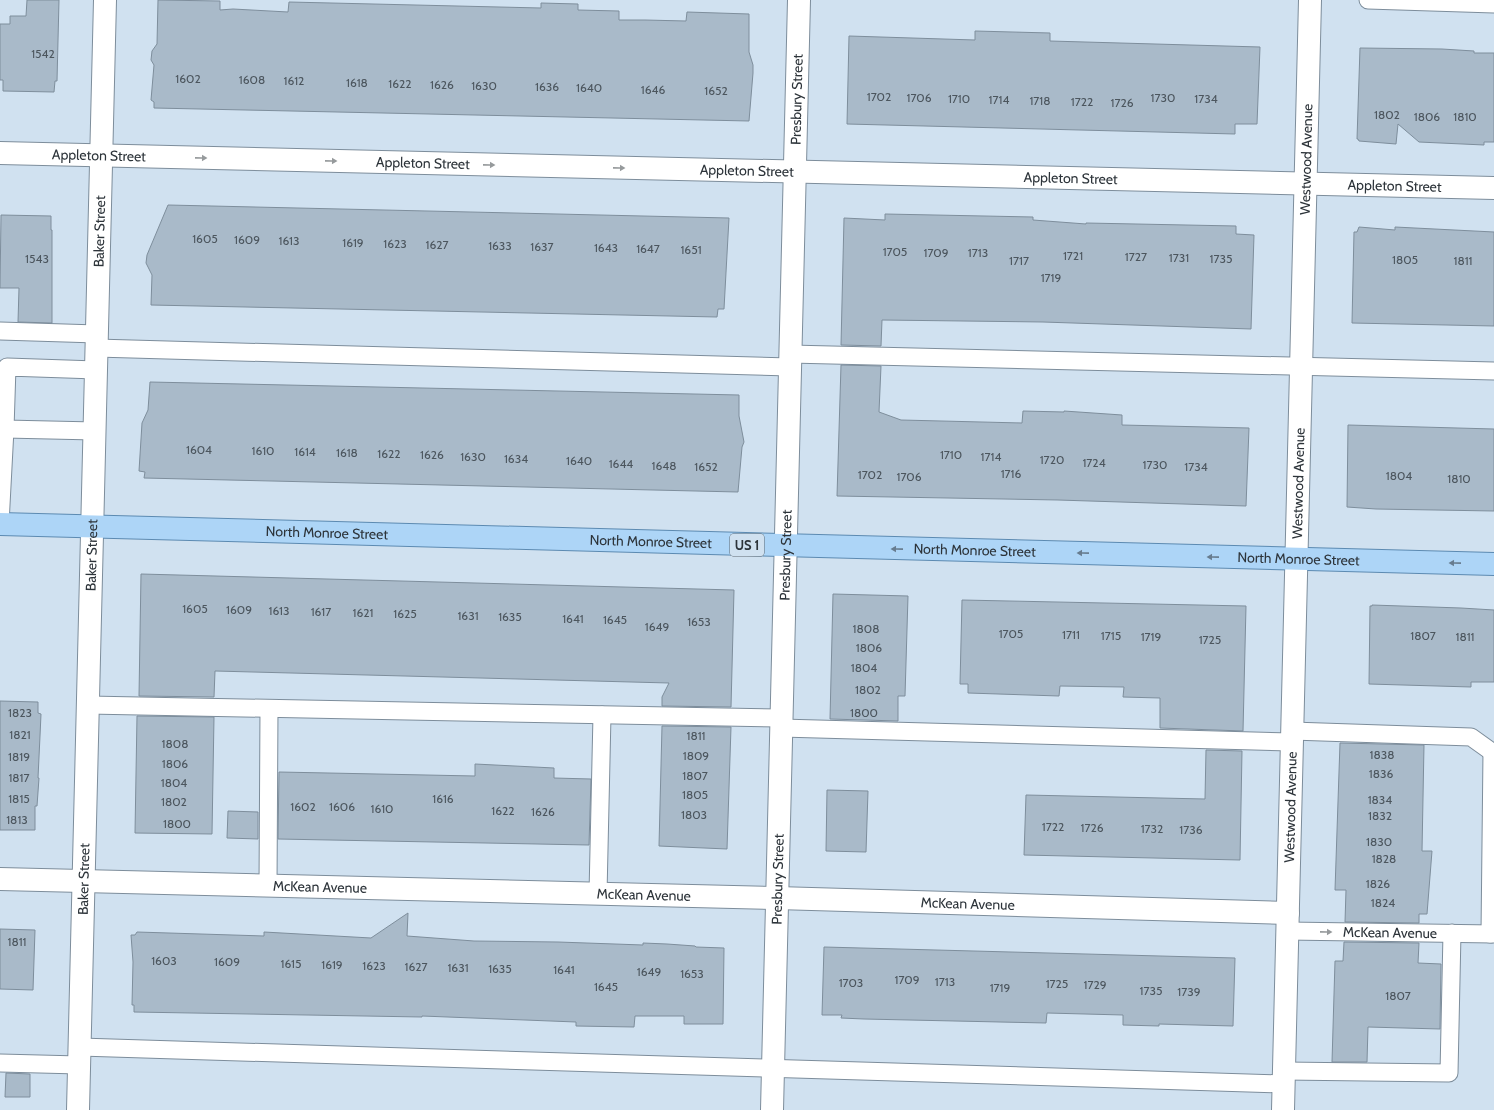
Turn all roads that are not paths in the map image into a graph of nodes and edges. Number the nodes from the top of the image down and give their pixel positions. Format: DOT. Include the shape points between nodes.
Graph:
graph roads {
  1 [pos="105,0"];
  2 [pos="799,0"];
  3 [pos="1310,0"];
  4 [pos="1368,0"];
  5 [pos="1494,4"];
  6 [pos="0,153"];
  7 [pos="101,156"];
  8 [pos="795,172"];
  9 [pos="1305,184"];
  10 [pos="1494,188"];
  11 [pos="0,331"];
  12 [pos="97,341"];
  13 [pos="790,361"];
  14 [pos="1300,367"];
  15 [pos="96,370"];
  16 [pos="1494,371"];
  17 [pos="3,429"];
  18 [pos="94,431"];
  19 [pos="0,524"];
  20 [pos="92,528"];
  21 [pos="786,546"];
  22 [pos="1296,559"];
  23 [pos="1494,564"];
  24 [pos="88,705"];
  25 [pos="269,708"];
  26 [pos="602,715"];
  27 [pos="781,723"];
  28 [pos="1291,736"];
  29 [pos="1493,752"];
  30 [pos="0,879"];
  31 [pos="84,882"];
  32 [pos="268,886"];
  33 [pos="598,894"];
  34 [pos="777,898"];
  35 [pos="1287,922"];
  36 [pos="1452,933"];
  37 [pos="1492,934"];
  38 [pos="80,1056"];
  39 [pos="0,1063"];
  40 [pos="773,1069"];
  41 [pos="1284,1078"];
  42 [pos="78,1110"];
  43 [pos="772,1110"];
  44 [pos="1283,1110"];
  1 -- 7 [label="street, Baker Street"];
  2 -- 8 [label="street, Presbury Street"];
  3 -- 9 [label="street, Westwood Avenue"];
  4 -- 5 [label="lane"];
  6 -- 7 [label="street, Appleton Street"];
  7 -- 8 [label="street, Appleton Street, one-way"];
  7 -- 12 [label="street, Baker Street"];
  8 -- 9 [label="street, Appleton Street"];
  8 -- 13 [label="street, Presbury Street"];
  9 -- 10 [label="street, Appleton Street"];
  9 -- 14 [label="street, Westwood Avenue"];
  11 -- 12 [label="lane"];
  12 -- 13 [label="lane"];
  12 -- 15 [label="street, Baker Street"];
  13 -- 14 [label="lane"];
  13 -- 21 [label="street, Presbury Street"];
  14 -- 16 [label="lane"];
  14 -- 22 [label="street, Westwood Avenue"];
  15 -- 17 [label="lane" via="6,367"];
  15 -- 18 [label="street, Baker Street"];
  17 -- 18 [label="lane"];
  17 -- 19 [label="lane"];
  18 -- 20 [label="street, Baker Street"];
  19 -- 20 [label="main road, North Monroe Street / US 1"];
  20 -- 21 [label="main road, North Monroe Street / US 1"];
  20 -- 24 [label="street, Baker Street"];
  22 -- 21 [label="main road, North Monroe Street / US 1, one-way"];
  21 -- 27 [label="street, Presbury Street"];
  23 -- 22 [label="main road, North Monroe Street / US 1, one-way"];
  22 -- 28 [label="street, Westwood Avenue"];
  24 -- 25 [label="lane"];
  24 -- 31 [label="street, Baker Street"];
  25 -- 26 [label="lane"];
  25 -- 32 [label="lane"];
  26 -- 27 [label="lane"];
  26 -- 33 [label="lane"];
  27 -- 28 [label="lane"];
  27 -- 34 [label="street, Presbury Street"];
  28 -- 29 [label="lane" via="1471,736"];
  28 -- 35 [label="street, Westwood Avenue"];
  29 -- 37 [label="lane"];
  30 -- 31 [label="street, McKean Avenue"];
  31 -- 32 [label="street, McKean Avenue"];
  31 -- 38 [label="street, Baker Street"];
  32 -- 33 [label="street, McKean Avenue"];
  33 -- 34 [label="street, McKean Avenue"];
  34 -- 35 [label="street, McKean Avenue"];
  34 -- 40 [label="street, Presbury Street"];
  35 -- 36 [label="lane, McKean Avenue, one-way"];
  35 -- 41 [label="street, Westwood Avenue"];
  36 -- 37 [label="lane, McKean Avenue"];
  36 -- 41 [label="lane" via="1449,1073"];
  38 -- 39 [label="lane"];
  38 -- 40 [label="lane"];
  38 -- 42 [label="street, Baker Street"];
  40 -- 41 [label="lane"];
  40 -- 43 [label="street, Presbury Street"];
  41 -- 44 [label="street, Westwood Avenue"];
}
